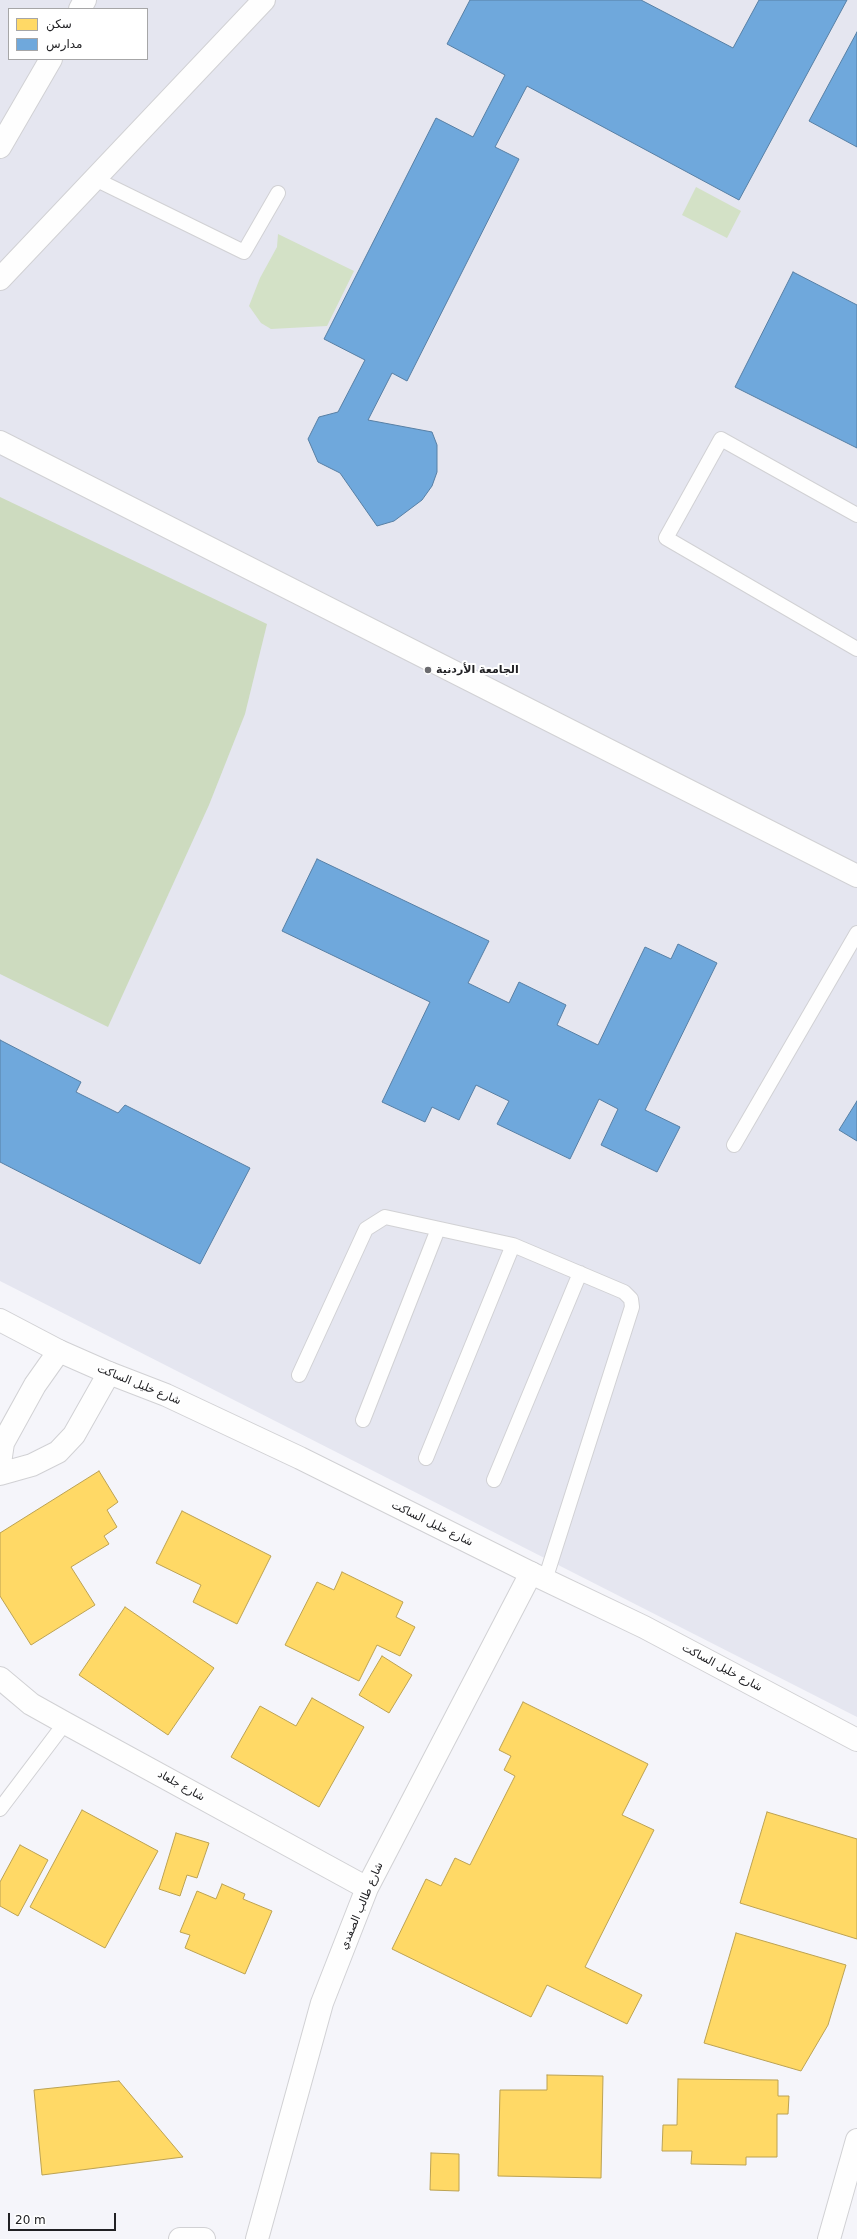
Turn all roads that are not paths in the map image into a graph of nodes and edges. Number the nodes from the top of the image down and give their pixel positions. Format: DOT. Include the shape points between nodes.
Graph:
graph roads {
  1 [pos="264,0"];
  2 [pos="50,60"];
  3 [pos="0,147"];
  4 [pos="95,180"];
  5 [pos="278,193"];
  6 [pos="0,279"];
  7 [pos="0,442"];
  8 [pos="857,515"];
  9 [pos="855,645"];
  10 [pos="857,876"];
  11 [pos="857,933"];
  12 [pos="734,1145"];
  13 [pos="438,1229"];
  14 [pos="513,1245"];
  15 [pos="580,1274"];
  16 [pos="0,1320"];
  17 [pos="59,1351"];
  18 [pos="109,1373"];
  19 [pos="300,1375"];
  20 [pos="363,1420"];
  21 [pos="426,1458"];
  22 [pos="0,1463"];
  23 [pos="0,1474"];
  24 [pos="494,1480"];
  25 [pos="538,1577"];
  26 [pos="0,1678"];
  27 [pos="65,1723"];
  28 [pos="857,1740"];
  29 [pos="0,1809"];
  30 [pos="367,1888"];
  31 [pos="857,2140"];
  32 [pos="180,2239"];
  33 [pos="204,2239"];
  34 [pos="256,2239"];
  35 [pos="829,2239"];
  1 -- 4 [label="street"];
  2 -- 3 [label="street"];
  4 -- 5 [label="lane" via="244,252"];
  4 -- 6 [label="street"];
  7 -- 10 [label="street"];
  8 -- 9 [label="lane" via="721,438 666,538"];
  11 -- 12 [label="lane"];
  13 -- 14 [label="lane"];
  13 -- 19 [label="lane" via="385,1217 366,1229"];
  13 -- 20 [label="lane"];
  14 -- 15 [label="lane"];
  14 -- 21 [label="lane"];
  15 -- 24 [label="lane"];
  15 -- 25 [label="lane" via="624,1292 631,1299 632,1307"];
  16 -- 17 [label="street, شارع خليل الساكت"];
  17 -- 18 [label="street, شارع خليل الساكت"];
  17 -- 22 [label="street" via="34,1385 3,1443"];
  18 -- 23 [label="street" via="74,1435 58,1452 32,1465"];
  18 -- 25 [label="street, شارع خليل الساكت" via="187,1405 300,1458"];
  25 -- 28 [label="street, شارع خليل الساكت" via="644,1627"];
  25 -- 30 [label="street, شارع طالب الصفدي"];
  26 -- 27 [label="street, شارع جلعاد" via="32,1704"];
  27 -- 29 [label="lane"];
  27 -- 30 [label="street, شارع جلعاد"];
  30 -- 34 [label="street, شارع طالب الصفدي" via="322,2003"];
  31 -- 35 [label="street"];
  32 -- 33 [label="street"];
}
